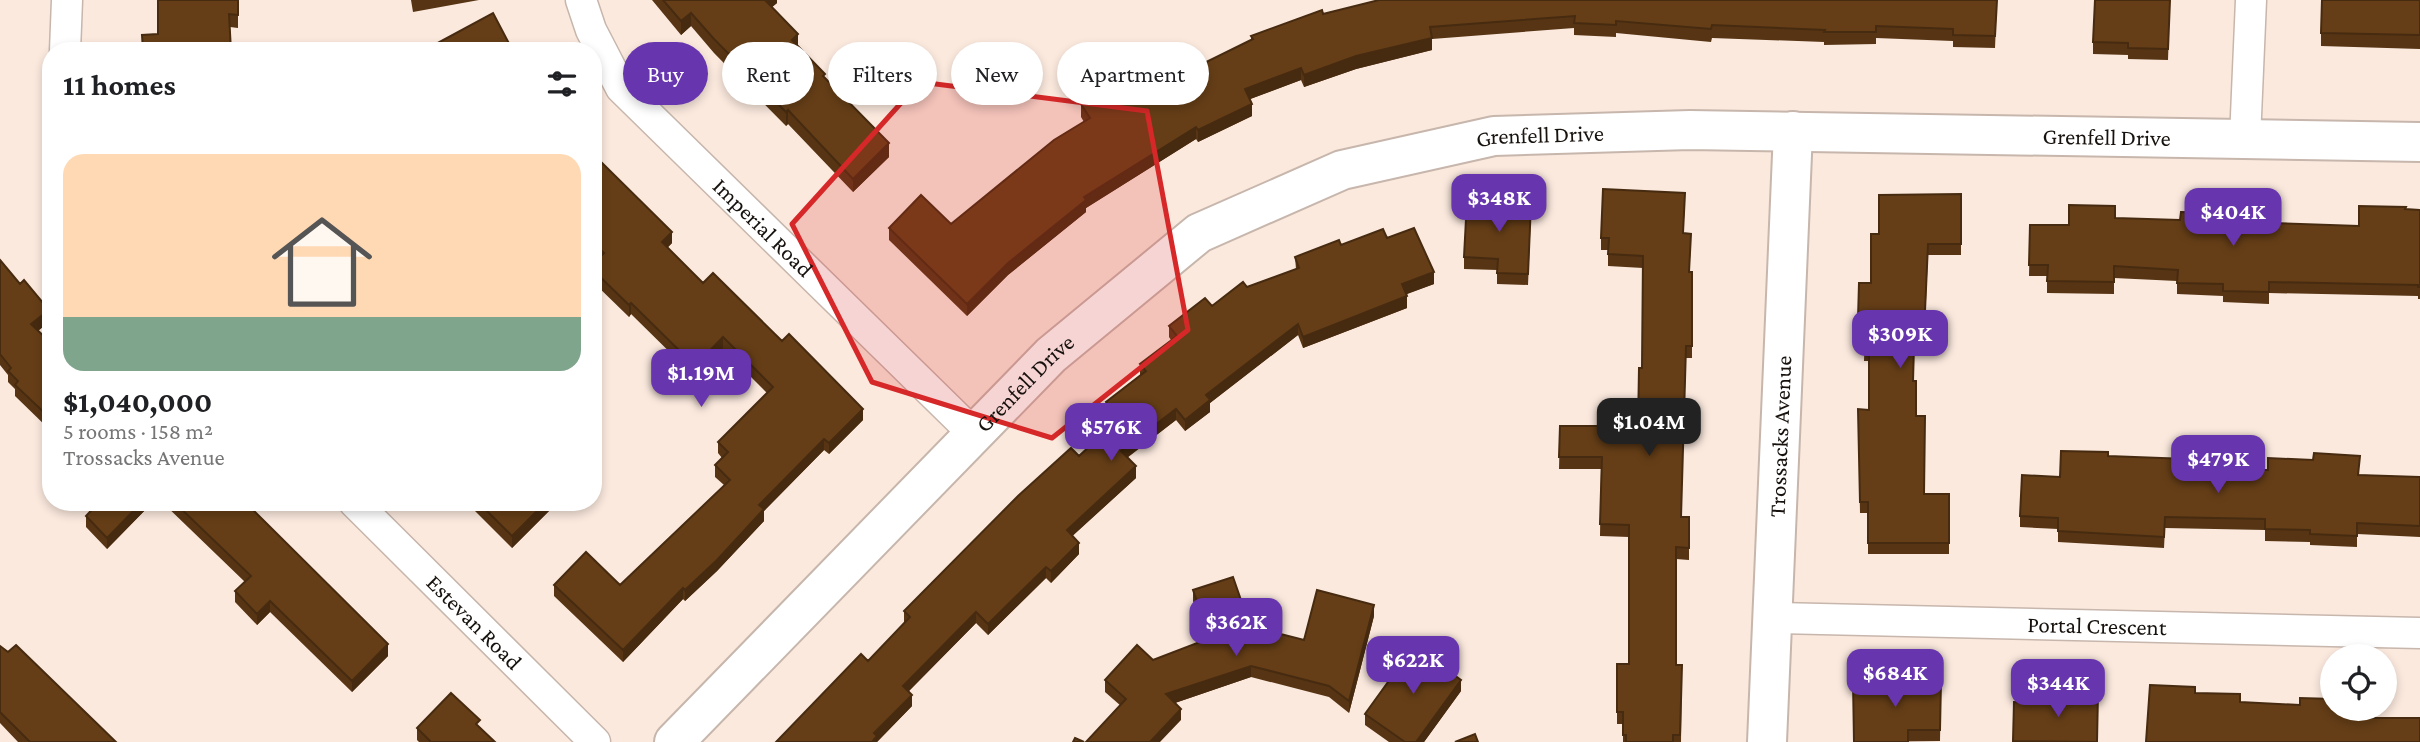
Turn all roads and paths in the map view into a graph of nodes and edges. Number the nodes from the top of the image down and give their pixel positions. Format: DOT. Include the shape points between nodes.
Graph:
graph roads {
  1 [pos="67,0"];
  2 [pos="581,0"];
  3 [pos="2251,0"];
  4 [pos="65,42"];
  5 [pos="597,42"];
  6 [pos="602,51"];
  7 [pos="1793,131"];
  8 [pos="2245,139"];
  9 [pos="2420,142"];
  10 [pos="974,434"];
  11 [pos="363,511"];
  12 [pos="1773,618"];
  13 [pos="2420,634"];
  14 [pos="595,742"];
  15 [pos="674,742"];
  16 [pos="1767,742"];
  1 -- 4 [label="street"];
  2 -- 5 [label="street, Imperial Road"];
  3 -- 8 [label="street"];
  6 -- 10 [label="street, Imperial Road" via="621,88"];
  7 -- 8 [label="street, Grenfell Drive"];
  7 -- 10 [label="street, Grenfell Drive" via="1494,136 1342,170 1199,233 1051,355"];
  7 -- 12 [label="street, Trossacks Avenue"];
  8 -- 9 [label="street, Grenfell Drive"];
  10 -- 15 [label="street, Grenfell Drive"];
  11 -- 14 [label="street, Estevan Road"];
  12 -- 13 [label="street, Portal Crescent"];
  12 -- 16 [label="street, Trossacks Avenue"];
}
